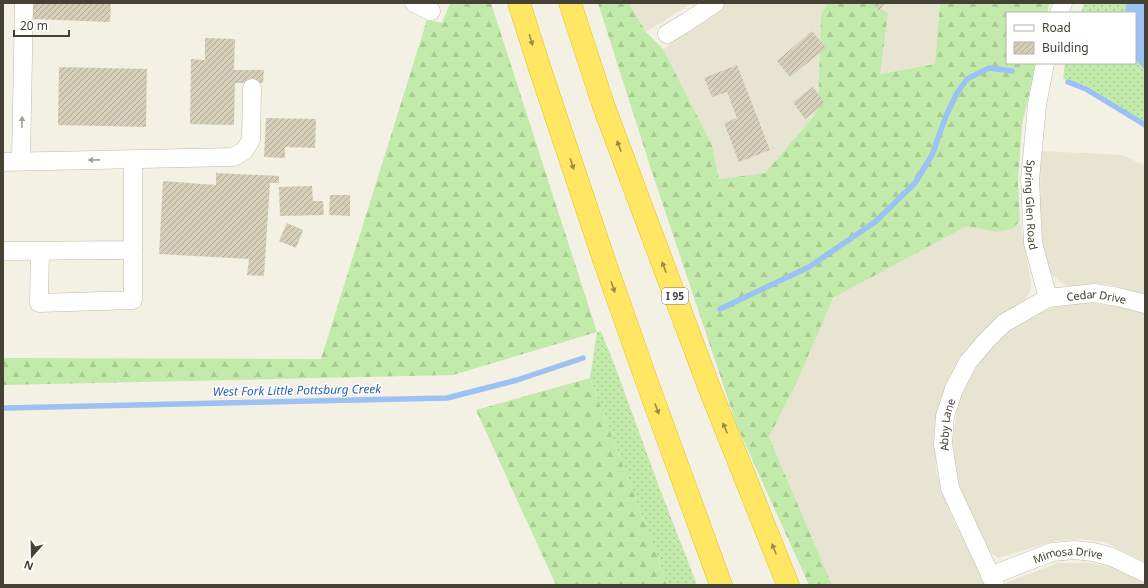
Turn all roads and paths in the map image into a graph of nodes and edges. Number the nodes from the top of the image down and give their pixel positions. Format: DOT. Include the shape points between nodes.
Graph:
graph roads {
  1 [pos="24,3"];
  2 [pos="414,3"];
  3 [pos="519,3"];
  4 [pos="570,3"];
  5 [pos="715,3"];
  6 [pos="431,11"];
  7 [pos="666,34"];
  8 [pos="1045,64"];
  9 [pos="252,88"];
  10 [pos="133,160"];
  11 [pos="21,161"];
  12 [pos="3,162"];
  13 [pos="133,250"];
  14 [pos="3,251"];
  15 [pos="32,251"];
  16 [pos="1048,298"];
  17 [pos="1145,304"];
  18 [pos="1145,573"];
  19 [pos="992,580"];
  20 [pos="721,585"];
  21 [pos="788,585"];
  11 -- 1 [label="street, one-way"];
  2 -- 6 [label="street"];
  3 -- 20 [label="highway, one-way" via="603,257"];
  21 -- 4 [label="highway, I 95, one-way" via="706,380 604,107"];
  5 -- 7 [label="street"];
  8 -- 16 [label="street, Spring Glen Road" via="1037,105 1030,180 1033,242"];
  9 -- 10 [label="street" via="251,140 244,151 233,157"];
  10 -- 11 [label="street, one-way"];
  10 -- 13 [label="street"];
  11 -- 12 [label="street"];
  13 -- 15 [label="street"];
  13 -- 15 [label="street" via="133,300 40,303"];
  14 -- 15 [label="street"];
  16 -- 17 [label="street, Cedar Drive" via="1094,293"];
  16 -- 19 [label="street, Abby Lane" via="1004,323 986,341 968,362 954,389 945,416 943,444 950,488"];
  18 -- 19 [label="street, Mimosa Drive" via="1112,557 1074,550 1052,552"];
}
